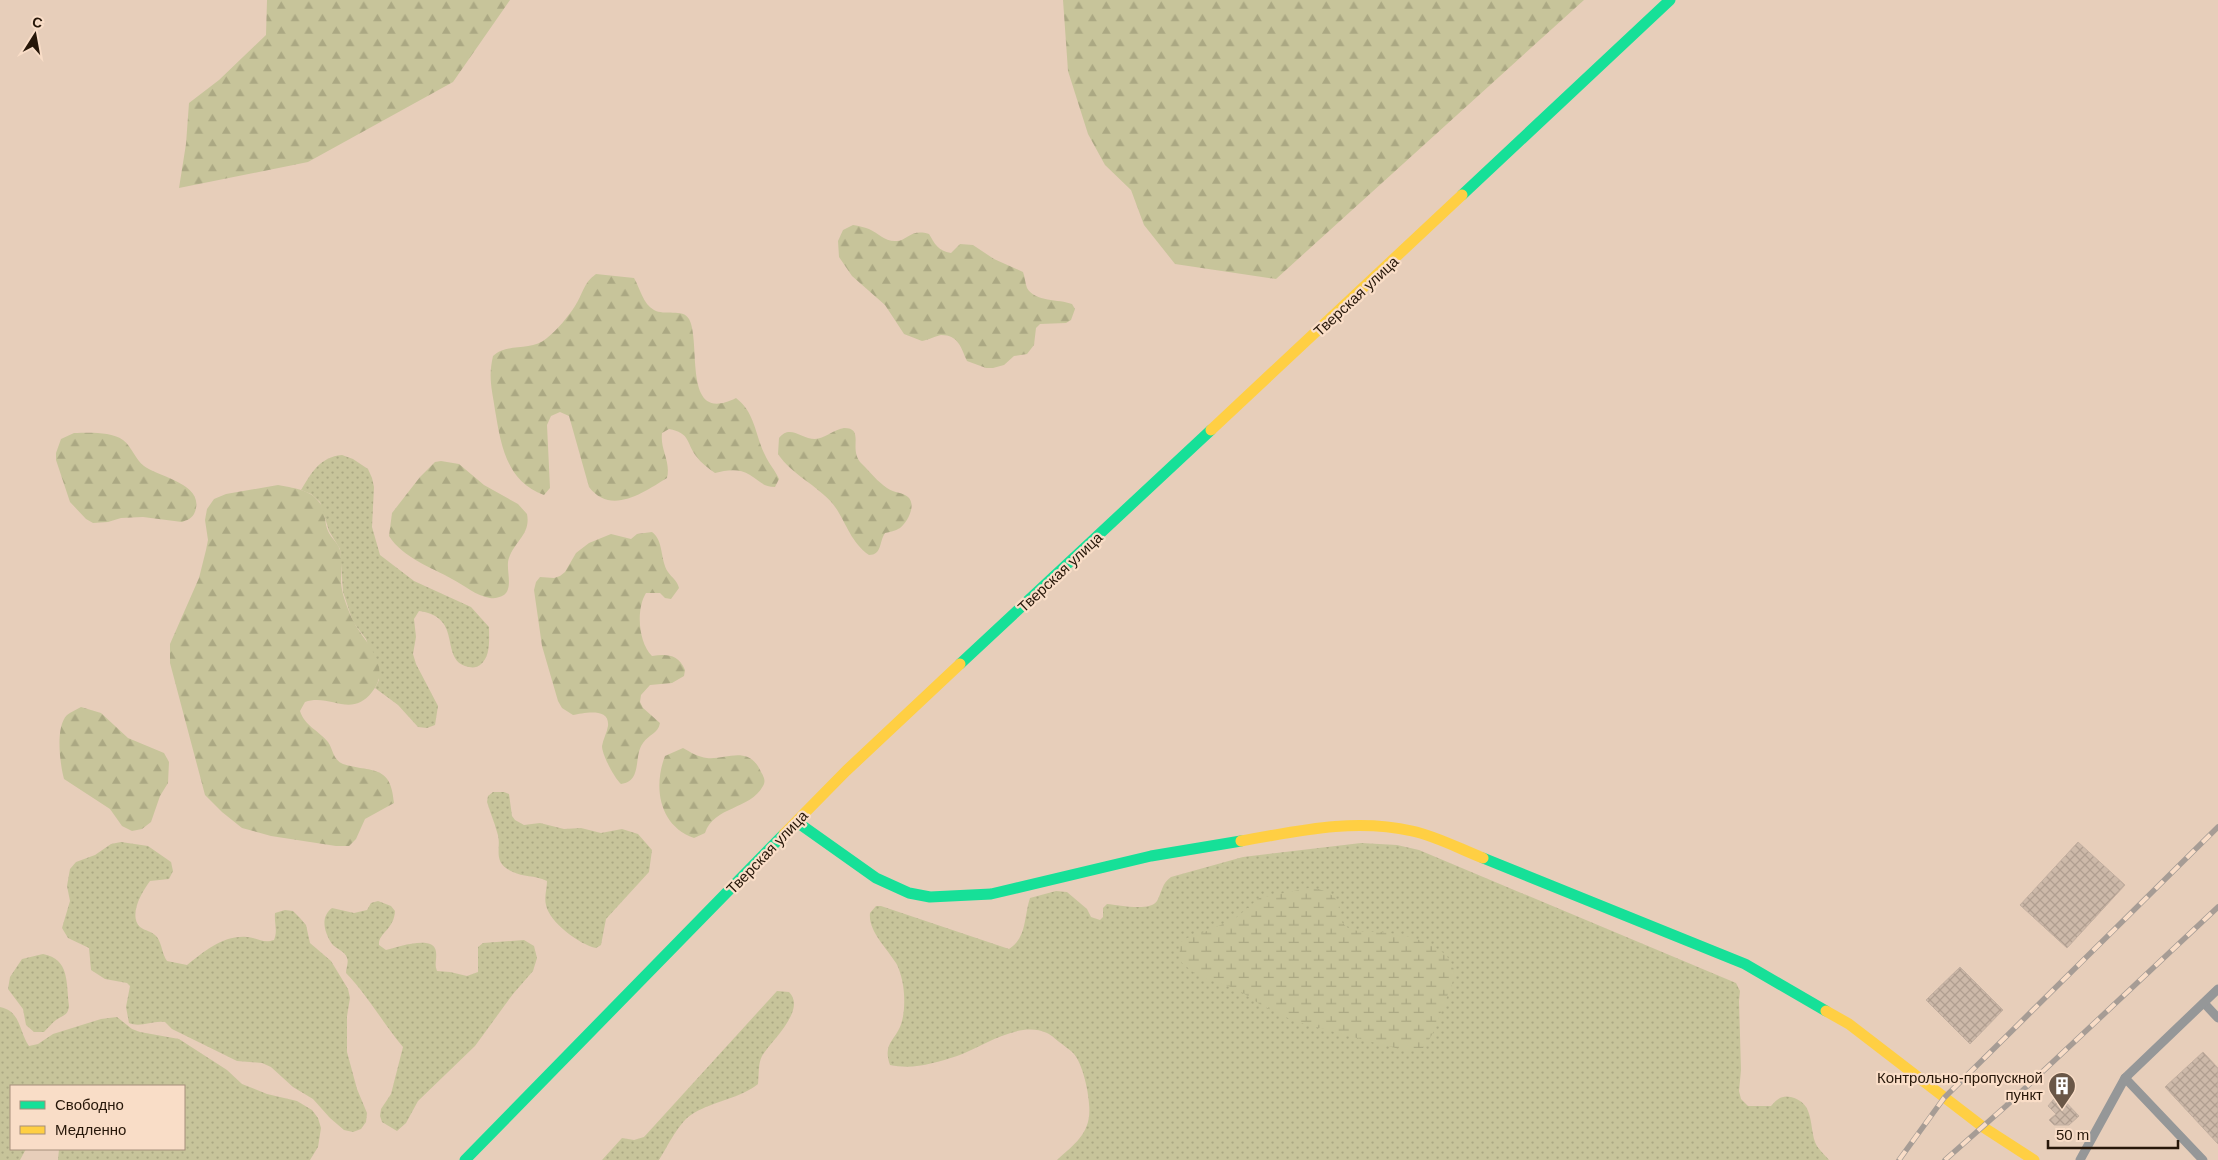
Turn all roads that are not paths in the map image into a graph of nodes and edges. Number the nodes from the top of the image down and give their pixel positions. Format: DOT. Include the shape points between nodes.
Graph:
graph roads {
  1 [pos="1670,0"];
  2 [pos="797,822"];
  3 [pos="2218,989"];
  4 [pos="2204,1003"];
  5 [pos="2218,1018"];
  6 [pos="2125,1078"];
  7 [pos="465,1160"];
  8 [pos="2034,1160"];
  9 [pos="2080,1160"];
  10 [pos="2203,1160"];
  1 -- 2 [label="main road, Тверская улица" via="846,772"];
  2 -- 7 [label="main road, Тверская улица"];
  2 -- 8 [label="main road" via="876,878 909,893 930,897 991,894 1151,856 1322,827 1369,824 1413,831 1744,964 1849,1024 1983,1127"];
  3 -- 4 [label="lane"];
  4 -- 5 [label="lane"];
  4 -- 6 [label="lane"];
  6 -- 9 [label="lane"];
  6 -- 10 [label="lane"];
}
